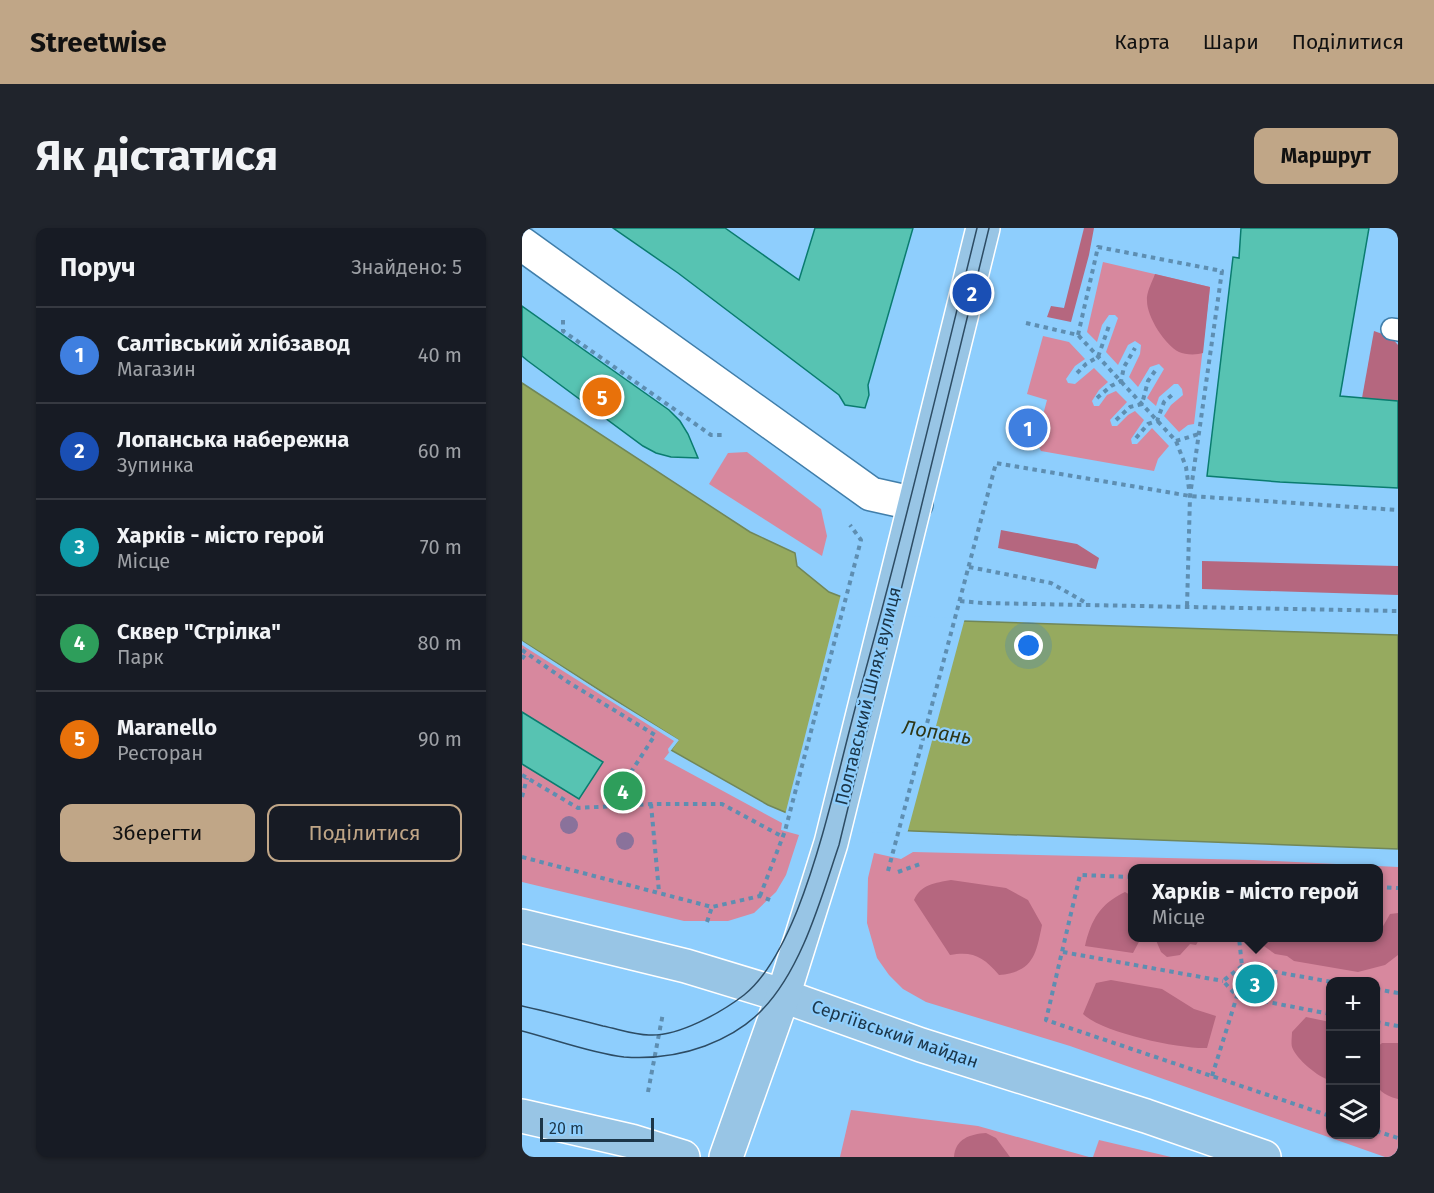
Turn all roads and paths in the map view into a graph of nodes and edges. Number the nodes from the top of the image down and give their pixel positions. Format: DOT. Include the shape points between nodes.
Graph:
graph roads {
  1 [pos="983,228"];
  2 [pos="522,244"];
  3 [pos="1026,323"];
  4 [pos="1110,323"];
  5 [pos="1078,335"];
  6 [pos="1135,348"];
  7 [pos="1098,357"];
  8 [pos="1155,371"];
  9 [pos="1077,373"];
  10 [pos="1121,381"];
  11 [pos="1173,394"];
  12 [pos="1097,398"];
  13 [pos="1142,404"];
  14 [pos="1116,420"];
  15 [pos="1157,421"];
  16 [pos="1199,434"];
  17 [pos="1136,438"];
  18 [pos="1176,441"];
  19 [pos="1190,496"];
  20 [pos="916,504"];
  21 [pos="1398,510"];
  22 [pos="861,540"];
  23 [pos="969,567"];
  24 [pos="960,601"];
  25 [pos="1090,605"];
  26 [pos="1187,607"];
  27 [pos="1398,611"];
  28 [pos="524,652"];
  29 [pos="522,659"];
  30 [pos="522,775"];
  31 [pos="527,778"];
  32 [pos="522,797"];
  33 [pos="651,804"];
  34 [pos="609,806"];
  35 [pos="783,837"];
  36 [pos="522,857"];
  37 [pos="920,864"];
  38 [pos="888,871"];
  39 [pos="898,872"];
  40 [pos="1128,877"];
  41 [pos="1383,887"];
  42 [pos="1398,888"];
  43 [pos="659,892"];
  44 [pos="760,896"];
  45 [pos="770,900"];
  46 [pos="712,907"];
  47 [pos="707,922"];
  48 [pos="522,926"];
  49 [pos="1239,942"];
  50 [pos="1063,952"];
  51 [pos="1242,966"];
  52 [pos="1326,980"];
  53 [pos="1223,981"];
  54 [pos="1380,990"];
  55 [pos="1398,993"];
  56 [pos="783,996"];
  57 [pos="1237,996"];
  58 [pos="663,1013"];
  59 [pos="1326,1013"];
  60 [pos="1380,1023"];
  61 [pos="1398,1026"];
  62 [pos="1212,1076"];
  63 [pos="648,1092"];
  64 [pos="1326,1115"];
  65 [pos="522,1116"];
  66 [pos="1380,1132"];
  67 [pos="1398,1138"];
  68 [pos="683,1157"];
  69 [pos="726,1157"];
  70 [pos="1264,1157"];
  1 -- 20 [label="main road, Полтавський Шлях вулиця"];
  2 -- 20 [label="street" via="871,494"];
  3 -- 5 [label="path"];
  4 -- 7 [label="path"];
  5 -- 7 [label="path"];
  5 -- 16 [label="path" via="1098,247 1222,271"];
  6 -- 10 [label="path"];
  7 -- 9 [label="path"];
  7 -- 10 [label="path"];
  8 -- 13 [label="path"];
  10 -- 12 [label="path"];
  10 -- 13 [label="path"];
  11 -- 15 [label="path" via="1164,402"];
  13 -- 14 [label="path" via="1130,407"];
  13 -- 15 [label="path"];
  15 -- 17 [label="path" via="1148,424"];
  15 -- 18 [label="path"];
  16 -- 18 [label="path"];
  16 -- 19 [label="path"];
  18 -- 19 [label="path" via="1186,467"];
  19 -- 21 [label="path"];
  19 -- 23 [label="path" via="996,463"];
  19 -- 26 [label="path"];
  20 -- 56 [label="main road, Полтавський Шлях вулиця" via="831,843"];
  22 -- 35 [label="path"];
  23 -- 24 [label="path"];
  23 -- 25 [label="path" via="1051,583"];
  24 -- 25 [label="path"];
  24 -- 38 [label="path"];
  25 -- 26 [label="path"];
  26 -- 27 [label="path"];
  28 -- 29 [label="path"];
  28 -- 34 [label="path" via="655,735"];
  30 -- 31 [label="path"];
  31 -- 32 [label="path"];
  31 -- 34 [label="path" via="578,808"];
  33 -- 34 [label="path"];
  33 -- 35 [label="path" via="722,804"];
  33 -- 43 [label="path"];
  35 -- 44 [label="path"];
  36 -- 43 [label="path"];
  37 -- 39 [label="path"];
  40 -- 50 [label="path" via="1080,875"];
  41 -- 42 [label="path"];
  43 -- 46 [label="path"];
  44 -- 45 [label="path"];
  44 -- 46 [label="path"];
  46 -- 47 [label="path"];
  48 -- 56 [label="main road, Сергіївський майдан" via="686,966"];
  49 -- 51 [label="path"];
  50 -- 53 [label="path"];
  50 -- 62 [label="path" via="1046,1020"];
  51 -- 52 [label="path"];
  51 -- 53 [label="path"];
  51 -- 57 [label="path"];
  53 -- 57 [label="path"];
  54 -- 55 [label="path"];
  56 -- 69 [label="main road, Полтавський Шлях вулиця"];
  56 -- 70 [label="main road, Сергіївський майдан"];
  57 -- 59 [label="path"];
  57 -- 62 [label="path"];
  58 -- 63 [label="path"];
  60 -- 61 [label="path"];
  62 -- 64 [label="path"];
  65 -- 68 [label="main road" via="621,1138"];
  66 -- 67 [label="path"];
}
